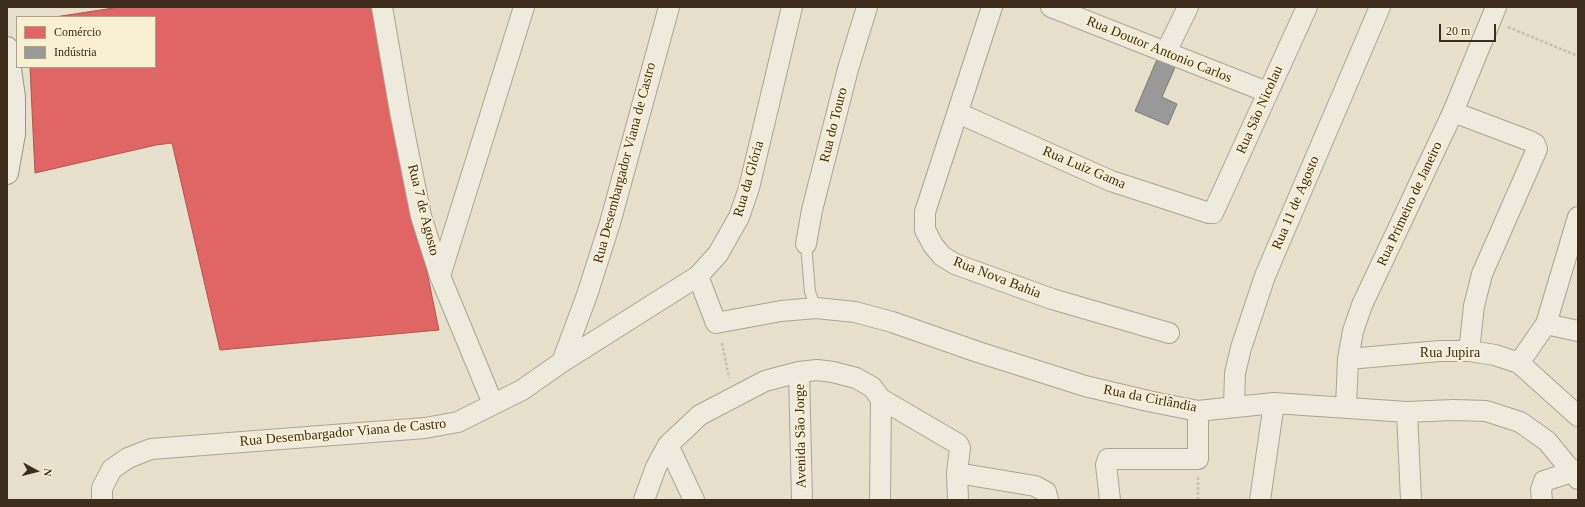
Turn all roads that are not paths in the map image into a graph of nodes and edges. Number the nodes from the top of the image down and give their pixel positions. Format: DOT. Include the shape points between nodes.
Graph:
graph roads {
  1 [pos="382,7"];
  2 [pos="524,7"];
  3 [pos="669,7"];
  4 [pos="792,7"];
  5 [pos="867,7"];
  6 [pos="992,7"];
  7 [pos="1051,7"];
  8 [pos="1188,7"];
  9 [pos="1307,7"];
  10 [pos="1380,7"];
  11 [pos="1493,14"];
  12 [pos="7,48"];
  13 [pos="1166,52"];
  14 [pos="1267,92"];
  15 [pos="10,98"];
  16 [pos="1453,112"];
  17 [pos="958,113"];
  18 [pos="7,173"];
  19 [pos="1213,213"];
  20 [pos="1578,217"];
  21 [pos="806,244"];
  22 [pos="440,276"];
  23 [pos="698,276"];
  24 [pos="816,308"];
  25 [pos="1546,324"];
  26 [pos="1578,331"];
  27 [pos="1169,333"];
  28 [pos="1469,351"];
  29 [pos="1348,359"];
  30 [pos="562,362"];
  31 [pos="1519,364"];
  32 [pos="799,372"];
  33 [pos="881,399"];
  34 [pos="1274,403"];
  35 [pos="492,404"];
  36 [pos="1234,406"];
  37 [pos="1346,407"];
  38 [pos="1198,411"];
  39 [pos="1407,412"];
  40 [pos="1578,416"];
  41 [pos="668,445"];
  42 [pos="957,473"];
  43 [pos="1577,474"];
  44 [pos="1542,492"];
  45 [pos="102,500"];
  46 [pos="644,500"];
  47 [pos="694,500"];
  48 [pos="802,500"];
  49 [pos="880,500"];
  50 [pos="958,500"];
  51 [pos="1048,500"];
  52 [pos="1110,500"];
  53 [pos="1260,500"];
  54 [pos="1411,500"];
  1 -- 22 [label="street, Rua 7 de Agosto" via="421,216"];
  2 -- 22 [label="street"];
  3 -- 30 [label="street, Rua Desembargador Viana de Castro" via="612,216"];
  4 -- 23 [label="street, Rua da Glória" via="749,188 739,217 718,254"];
  5 -- 21 [label="street, Rua do Touro" via="844,84 812,210"];
  6 -- 17 [label="street, Rua Nova Bahia"];
  7 -- 13 [label="street, Rua Doutor Antonio Carlos"];
  8 -- 13 [label="street"];
  9 -- 14 [label="street, Rua São Nicolau"];
  10 -- 36 [label="street, Rua 11 de Agosto" via="1265,276 1235,373"];
  11 -- 16 [label="street, Rua Primeiro de Janeiro"];
  12 -- 15 [label="main road"];
  13 -- 14 [label="street, Rua Doutor Antonio Carlos"];
  14 -- 19 [label="street, Rua São Nicolau"];
  15 -- 18 [label="main road" via="14,134"];
  16 -- 28 [label="street" via="1530,141 1537,148 1482,274 1474,306"];
  16 -- 29 [label="street, Rua Primeiro de Janeiro" via="1362,305 1353,331"];
  17 -- 19 [label="street, Rua Luiz Gama" via="1111,181"];
  17 -- 27 [label="street, Rua Nova Bahia" via="925,212 925,230 932,245 942,256 954,264 1052,299"];
  20 -- 25 [label="street"];
  21 -- 24 [label="lane" via="810,292"];
  22 -- 35 [label="street, Rua 7 de Agosto"];
  23 -- 24 [label="street, Rua da Cirlândia" via="716,323 781,311"];
  23 -- 30 [label="street, Rua da Glória"];
  24 -- 38 [label="street, Rua da Cirlândia" via="855,312 1085,386"];
  25 -- 26 [label="street"];
  25 -- 31 [label="street"];
  28 -- 29 [label="street, Rua Jupira"];
  28 -- 31 [label="street, Rua Jupira" via="1495,355"];
  29 -- 37 [label="street, Rua Primeiro de Janeiro"];
  30 -- 35 [label="street, Rua Desembargador Viana de Castro" via="522,390"];
  31 -- 40 [label="street, Rua Jupira"];
  32 -- 33 [label="street" via="833,372 856,378 872,387"];
  32 -- 41 [label="street" via="765,381 700,415"];
  32 -- 48 [label="street, Avenida São Jorge"];
  33 -- 42 [label="street" via="958,444 960,448"];
  33 -- 49 [label="street"];
  34 -- 36 [label="street, Rua da Cirlândia"];
  34 -- 37 [label="street, Rua da Cirlândia"];
  34 -- 53 [label="street"];
  35 -- 45 [label="street, Rua Desembargador Viana de Castro" via="458,422 425,428 151,449 128,458 112,469 102,488"];
  36 -- 38 [label="street, Rua da Cirlândia"];
  37 -- 39 [label="street, Rua da Cirlândia"];
  38 -- 52 [label="street" via="1198,459 1108,459 1106,465"];
  39 -- 43 [label="street, Rua da Cirlândia" via="1486,411 1520,422 1547,440"];
  39 -- 54 [label="street"];
  41 -- 46 [label="street" via="656,467"];
  41 -- 47 [label="street"];
  42 -- 50 [label="street"];
  42 -- 51 [label="street" via="1035,486 1046,492"];
  43 -- 44 [label="street" via="1548,480"];
}
